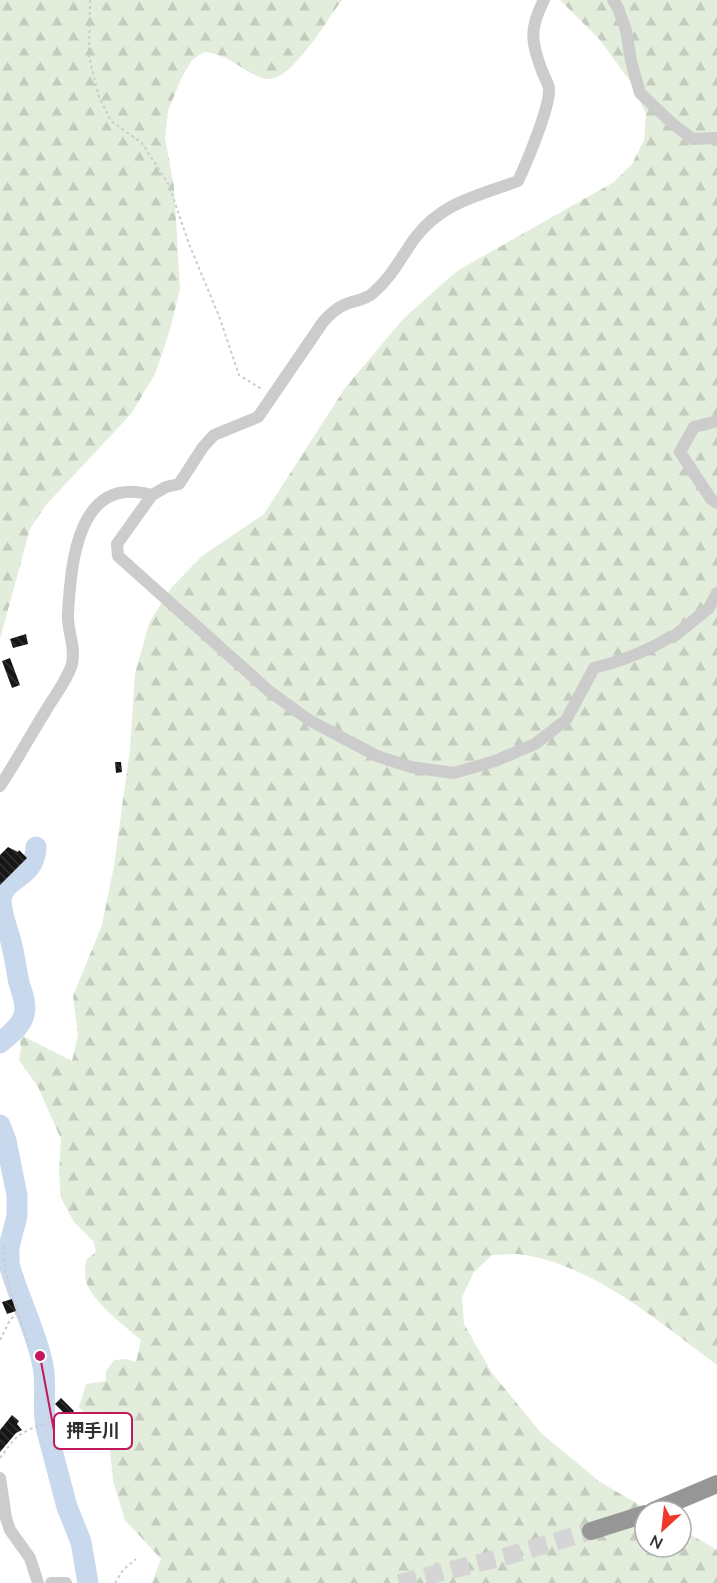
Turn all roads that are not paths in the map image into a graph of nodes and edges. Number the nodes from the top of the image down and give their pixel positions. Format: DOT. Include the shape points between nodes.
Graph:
graph roads {
  1 [pos="544,0"];
  2 [pos="613,0"];
  3 [pos="717,138"];
  4 [pos="717,421"];
  5 [pos="152,495"];
  6 [pos="717,503"];
  7 [pos="717,592"];
  8 [pos="0,786"];
  9 [pos="0,1478"];
  10 [pos="717,1484"];
  11 [pos="681,1499"];
  12 [pos="633,1518"];
  13 [pos="591,1531"];
  14 [pos="38,1583"];
  15 [pos="51,1583"];
  16 [pos="66,1583"];
  1 -- 5 [label="street" via="536,15 532,41 549,88 548,99 518,181 467,198 443,211 415,238 387,280 371,295 335,310 323,322 258,417 214,435 179,484"];
  2 -- 3 [label="street" via="626,30 640,93 693,139"];
  4 -- 6 [label="street" via="694,427 680,452"];
  5 -- 7 [label="street" via="117,544 118,556 126,565 269,691 309,720 377,756 411,767 454,772 535,744 566,720 594,668 623,661 673,637 709,608"];
  5 -- 8 [label="street" via="128,490 116,493 97,504 86,519 72,572 68,616 74,650 72,663"];
  9 -- 14 [label="street" via="10,1530 30,1558"];
  10 -- 11 [label="highway"];
  12 -- 13 [label="highway"];
  15 -- 16 [label="street"];
}
